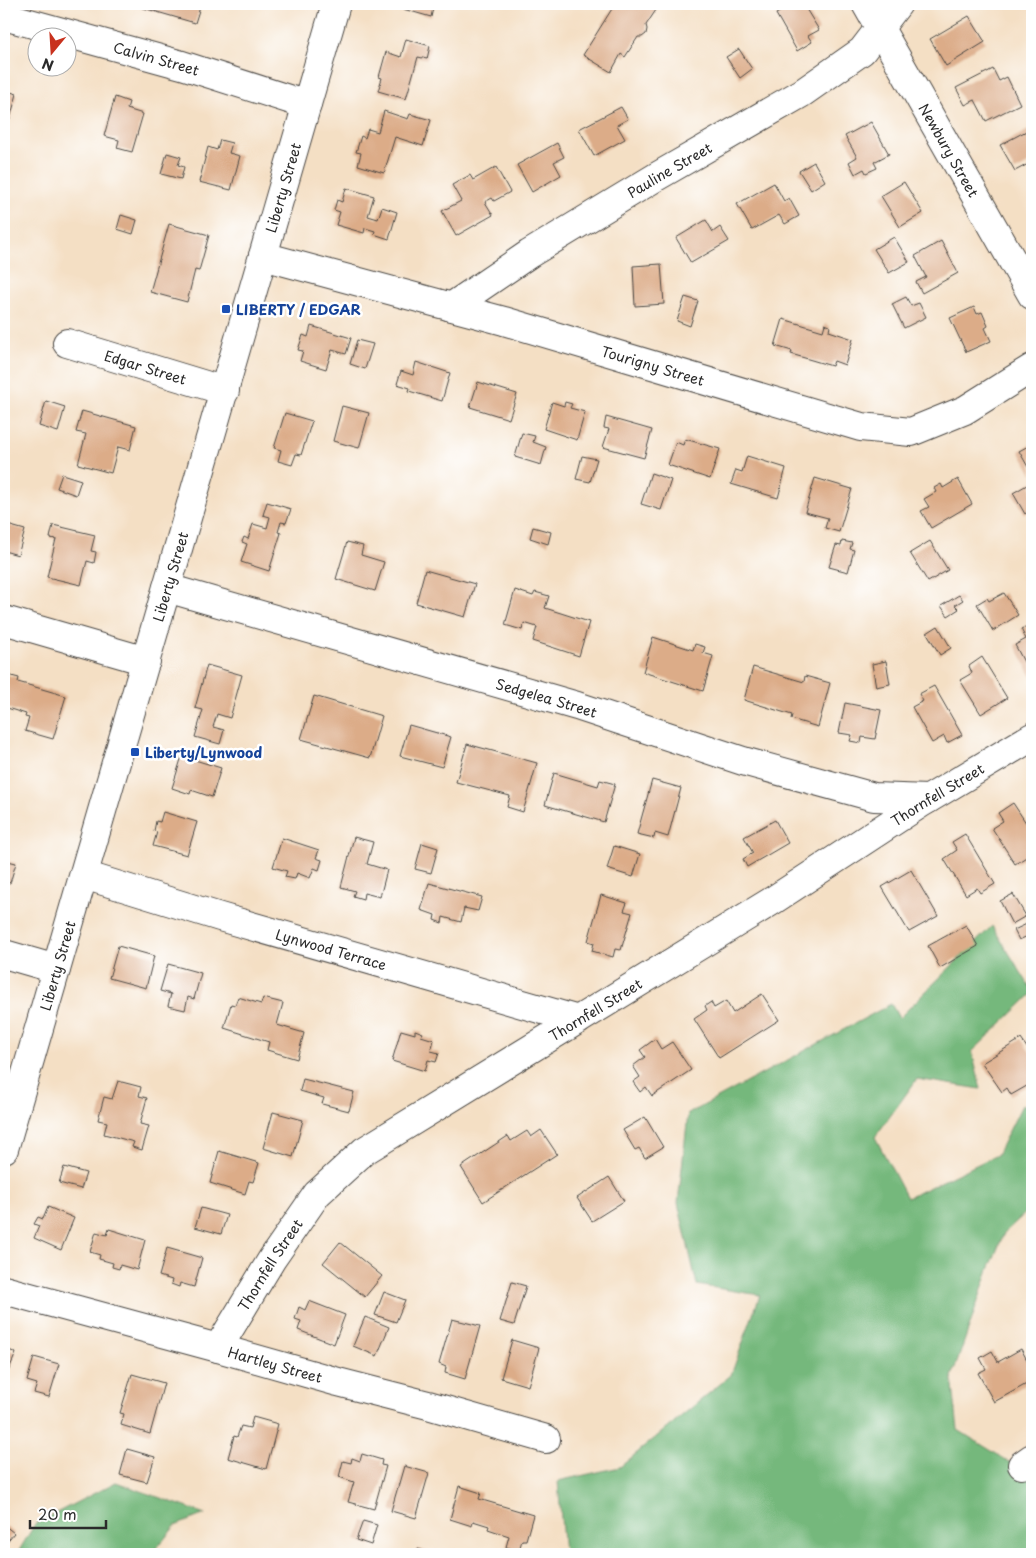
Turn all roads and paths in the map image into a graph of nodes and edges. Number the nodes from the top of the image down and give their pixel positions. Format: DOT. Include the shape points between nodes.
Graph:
graph roads {
  1 [pos="336,4"];
  2 [pos="866,4"];
  3 [pos="898,4"];
  4 [pos="4,16"];
  5 [pos="879,27"];
  6 [pos="307,105"];
  7 [pos="263,256"];
  8 [pos="1028,278"];
  9 [pos="451,307"];
  10 [pos="68,343"];
  11 [pos="1032,368"];
  12 [pos="224,391"];
  13 [pos="167,588"];
  14 [pos="4,620"];
  15 [pos="146,661"];
  16 [pos="1032,736"];
  17 [pos="928,799"];
  18 [pos="84,875"];
  19 [pos="4,954"];
  20 [pos="56,969"];
  21 [pos="578,1020"];
  22 [pos="4,1149"];
  23 [pos="4,1290"];
  24 [pos="218,1348"];
  25 [pos="546,1439"];
  1 -- 6 [label="street, Liberty Street"];
  2 -- 5 [label="street, Newbury Street"];
  3 -- 5 [label="street, Pauline Street"];
  4 -- 6 [label="street, Calvin Street" via="182,65"];
  5 -- 8 [label="street, Newbury Street"];
  5 -- 9 [label="street, Pauline Street" via="862,51 802,93 529,254"];
  6 -- 7 [label="street, Liberty Street"];
  7 -- 9 [label="street, Tourigny Street"];
  7 -- 12 [label="street, Liberty Street"];
  9 -- 11 [label="street, Tourigny Street" via="860,428 911,432 965,410"];
  10 -- 12 [label="street, Edgar Street"];
  12 -- 13 [label="street, Liberty Street"];
  13 -- 15 [label="street, Liberty Street"];
  13 -- 17 [label="street, Sedgelea Street" via="577,706 752,763 874,796"];
  14 -- 15 [label="street"];
  15 -- 18 [label="street, Liberty Street"];
  16 -- 17 [label="street, Thornfell Street"];
  17 -- 21 [label="street, Thornfell Street" via="772,901"];
  18 -- 20 [label="street, Liberty Street"];
  18 -- 21 [label="street, Lynwood Terrace"];
  19 -- 20 [label="street"];
  20 -- 22 [label="street, Liberty Street"];
  21 -- 24 [label="street, Thornfell Street" via="364,1151 317,1194 272,1259"];
  23 -- 24 [label="street, Hartley Street"];
  24 -- 25 [label="street, Hartley Street"];
}
